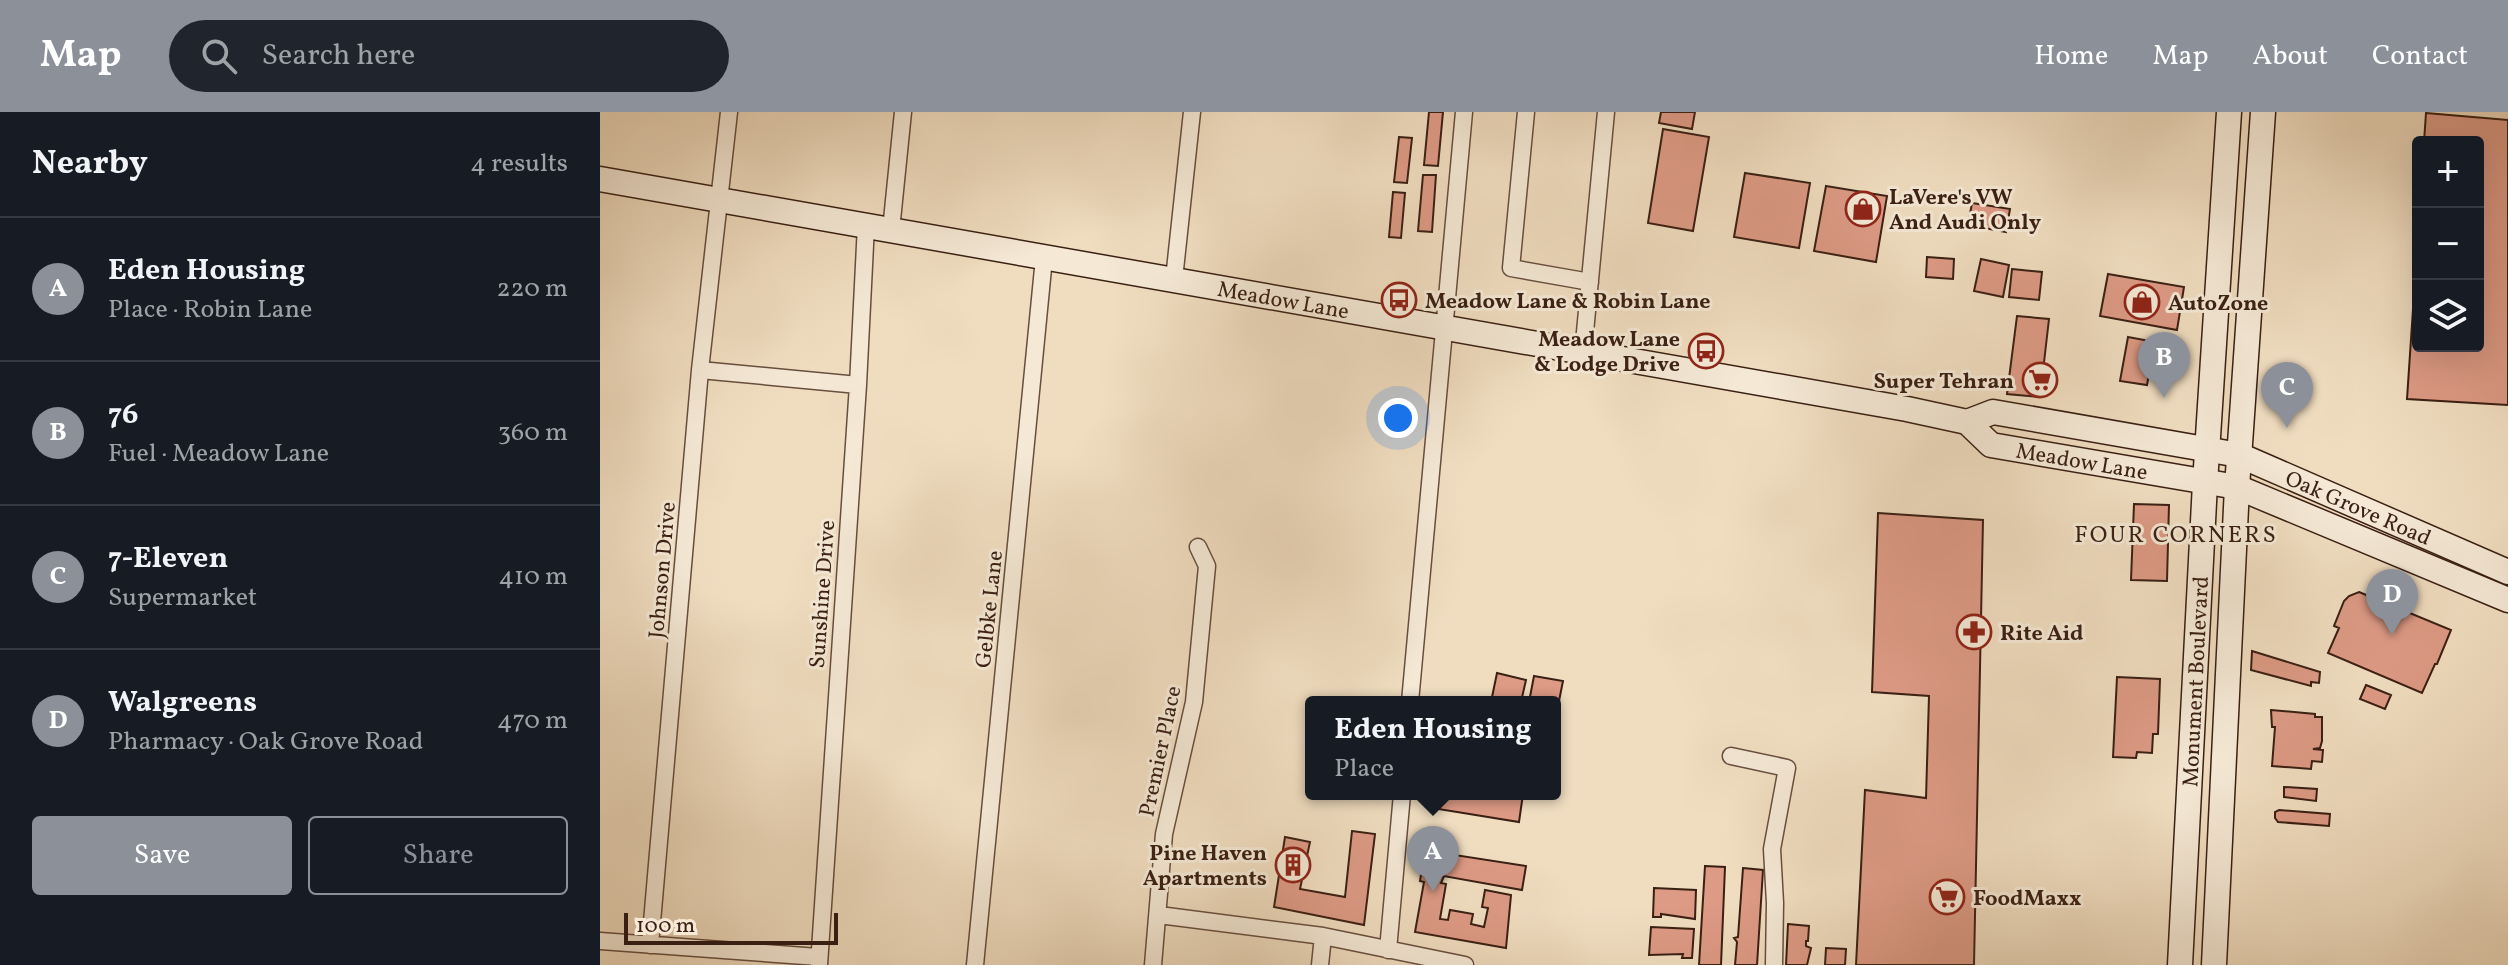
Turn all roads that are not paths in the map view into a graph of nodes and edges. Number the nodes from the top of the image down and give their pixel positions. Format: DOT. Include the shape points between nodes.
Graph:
graph roads {
  1 [pos="729,112"];
  2 [pos="903,112"];
  3 [pos="1192,112"];
  4 [pos="1464,112"];
  5 [pos="1526,112"];
  6 [pos="1606,112"];
  7 [pos="2229,112"];
  8 [pos="2263,112"];
  9 [pos="600,179"];
  10 [pos="718,199"];
  11 [pos="866,225"];
  12 [pos="891,230"];
  13 [pos="1044,258"];
  14 [pos="1174,279"];
  15 [pos="1590,282"];
  16 [pos="1445,328"];
  17 [pos="1583,353"];
  18 [pos="700,370"];
  19 [pos="858,385"];
  20 [pos="1967,422"];
  21 [pos="2208,448"];
  22 [pos="2239,455"];
  23 [pos="2205,483"];
  24 [pos="2237,487"];
  25 [pos="1198,547"];
  26 [pos="2508,572"];
  27 [pos="2508,600"];
  28 [pos="1411,696"];
  29 [pos="1731,756"];
  30 [pos="2191,773"];
  31 [pos="1401,800"];
  32 [pos="2219,880"];
  33 [pos="1159,915"];
  34 [pos="2183,916"];
  35 [pos="1323,936"];
  36 [pos="600,941"];
  37 [pos="650,945"];
  38 [pos="1388,950"];
  39 [pos="818,961"];
  40 [pos="2214,964"];
  41 [pos="975,965"];
  42 [pos="1153,965"];
  43 [pos="1320,965"];
  44 [pos="1465,965"];
  45 [pos="1774,965"];
  46 [pos="2180,965"];
  1 -- 10 [label="street, Johnson Drive"];
  2 -- 12 [label="street"];
  3 -- 14 [label="street"];
  4 -- 16 [label="street"];
  5 -- 15 [label="street" via="1511,268"];
  6 -- 15 [label="street"];
  7 -- 21 [label="main road, Monument Boulevard"];
  8 -- 22 [label="main road, Monument Boulevard"];
  9 -- 10 [label="main road, Meadow Lane"];
  10 -- 11 [label="main road, Meadow Lane"];
  10 -- 18 [label="street, Johnson Drive"];
  11 -- 12 [label="main road, Meadow Lane"];
  11 -- 19 [label="street, Sunshine Drive"];
  12 -- 13 [label="main road, Meadow Lane"];
  13 -- 14 [label="main road, Meadow Lane"];
  13 -- 41 [label="street, Gelbke Lane"];
  14 -- 16 [label="main road, Meadow Lane"];
  15 -- 17 [label="street"];
  16 -- 17 [label="main road, Meadow Lane"];
  16 -- 28 [label="street"];
  17 -- 20 [label="main road, Meadow Lane"];
  18 -- 19 [label="street"];
  18 -- 37 [label="street, Johnson Drive"];
  19 -- 39 [label="street, Sunshine Drive"];
  20 -- 21 [label="main road, Meadow Lane" via="1993,412"];
  20 -- 23 [label="main road, Meadow Lane" via="1991,445"];
  21 -- 22 [label="main road, Oak Grove Road"];
  21 -- 23 [label="main road, Monument Boulevard"];
  22 -- 24 [label="main road, Monument Boulevard"];
  22 -- 26 [label="main road, Oak Grove Road"];
  23 -- 24 [label="main road, Oak Grove Road"];
  23 -- 30 [label="main road, Monument Boulevard"];
  24 -- 27 [label="main road, Oak Grove Road"];
  24 -- 32 [label="main road, Monument Boulevard"];
  25 -- 33 [label="street, Premier Place" via="1207,566 1194,702 1164,834"];
  29 -- 45 [label="street" via="1787,768 1772,849"];
  30 -- 32 [label="main road" via="2206,793 2207,835"];
  30 -- 34 [label="main road, Monument Boulevard"];
  31 -- 38 [label="street"];
  32 -- 40 [label="main road, Monument Boulevard"];
  33 -- 35 [label="street"];
  33 -- 42 [label="street, Premier Place"];
  34 -- 40 [label="main road"];
  34 -- 46 [label="main road, Monument Boulevard"];
  35 -- 38 [label="street"];
  35 -- 43 [label="street"];
  36 -- 37 [label="street"];
  37 -- 39 [label="street"];
  38 -- 44 [label="street"];
}
